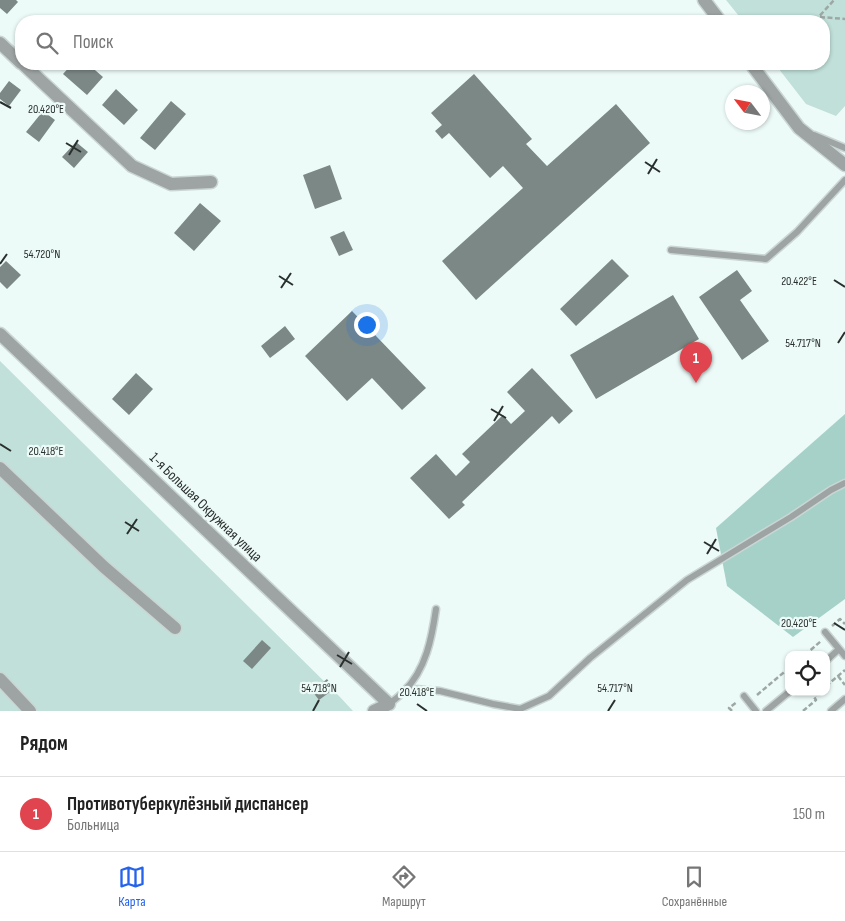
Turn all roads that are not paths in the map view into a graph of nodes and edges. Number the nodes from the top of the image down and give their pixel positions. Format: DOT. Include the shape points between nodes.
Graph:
graph roads {
  1 [pos="704,0"];
  2 [pos="715,15"];
  3 [pos="0,43"];
  4 [pos="15,57"];
  5 [pos="29,70"];
  6 [pos="756,70"];
  7 [pos="799,128"];
  8 [pos="845,148"];
  9 [pos="845,165"];
  10 [pos="845,180"];
  11 [pos="212,182"];
  12 [pos="671,250"];
  13 [pos="0,334"];
  14 [pos="0,468"];
  15 [pos="845,483"];
  16 [pos="436,609"];
  17 [pos="174,628"];
  18 [pos="826,634"];
  19 [pos="840,650"];
  20 [pos="845,656"];
  21 [pos="830,658"];
  22 [pos="0,679"];
  23 [pos="405,691"];
  24 [pos="785,695"];
  25 [pos="746,699"];
  26 [pos="845,699"];
  27 [pos="389,704"];
  28 [pos="30,711"];
  29 [pos="374,711"];
  30 [pos="756,711"];
  31 [pos="766,711"];
  32 [pos="831,711"];
  1 -- 2 [label="street"];
  3 -- 4 [label="street"];
  5 -- 11 [label="street" via="132,166 171,184"];
  6 -- 7 [label="street"];
  7 -- 8 [label="lane"];
  7 -- 9 [label="street"];
  10 -- 12 [label="lane" via="797,232 766,259"];
  13 -- 27 [label="street, 1-я Большая Окружная улица"];
  14 -- 17 [label="street"];
  15 -- 23 [label="lane" via="687,580 590,658 549,696 520,709 440,691"];
  16 -- 23 [label="lane" via="429,647"];
  18 -- 19 [label="lane"];
  19 -- 20 [label="lane"];
  19 -- 21 [label="lane"];
  22 -- 28 [label="street"];
  23 -- 27 [label="lane"];
  24 -- 31 [label="lane"];
  25 -- 30 [label="lane"];
  26 -- 32 [label="lane"];
  27 -- 29 [label="street"];
}
